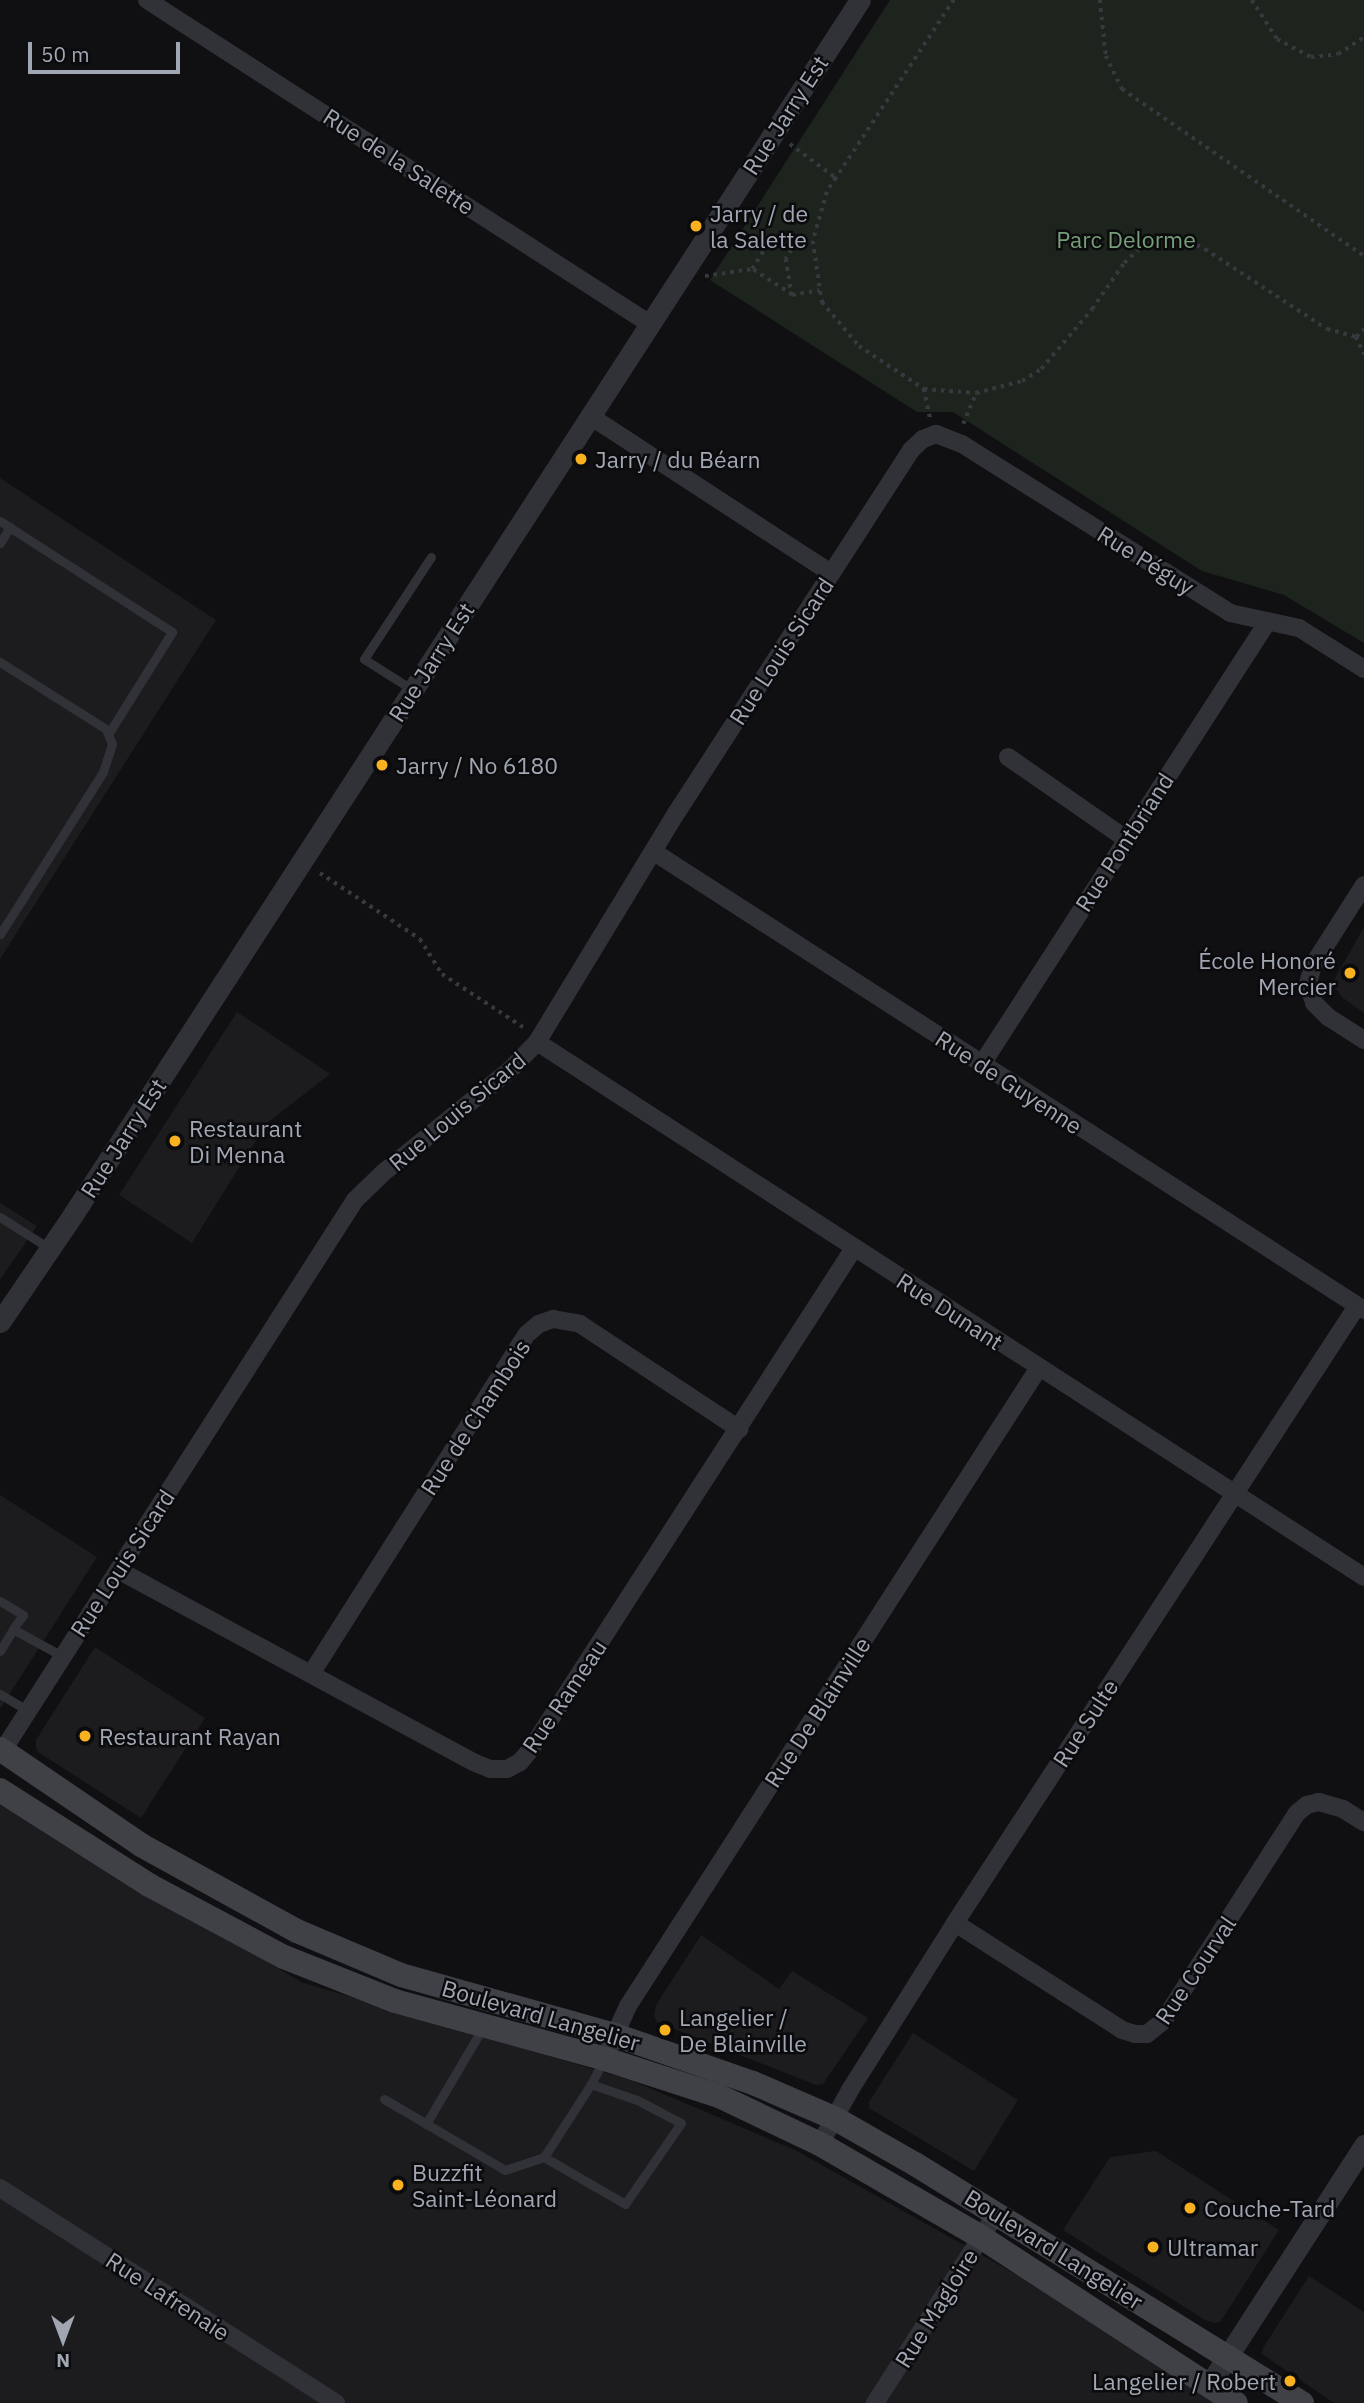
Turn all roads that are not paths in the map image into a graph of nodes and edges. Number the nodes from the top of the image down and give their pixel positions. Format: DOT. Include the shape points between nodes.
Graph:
graph roads {
  1 [pos="147,0"];
  2 [pos="860,0"];
  3 [pos="650,324"];
  4 [pos="590,416"];
  5 [pos="934,435"];
  6 [pos="0,521"];
  7 [pos="10,527"];
  8 [pos="0,543"];
  9 [pos="431,557"];
  10 [pos="831,573"];
  11 [pos="1268,621"];
  12 [pos="0,662"];
  13 [pos="1364,669"];
  14 [pos="413,690"];
  15 [pos="109,733"];
  16 [pos="1007,757"];
  17 [pos="1126,839"];
  18 [pos="654,852"];
  19 [pos="1364,885"];
  20 [pos="0,934"];
  21 [pos="538,1040"];
  22 [pos="1364,1040"];
  23 [pos="982,1065"];
  24 [pos="0,1217"];
  25 [pos="855,1248"];
  26 [pos="50,1249"];
  27 [pos="1361,1308"];
  28 [pos="0,1322"];
  29 [pos="1038,1369"];
  30 [pos="740,1429"];
  31 [pos="1234,1493"];
  32 [pos="118,1570"];
  33 [pos="1364,1577"];
  34 [pos="0,1601"];
  35 [pos="13,1629"];
  36 [pos="0,1651"];
  37 [pos="62,1656"];
  38 [pos="311,1674"];
  39 [pos="0,1694"];
  40 [pos="27,1710"];
  41 [pos="1,1751"];
  42 [pos="0,1790"];
  43 [pos="1364,1822"];
  44 [pos="956,1923"];
  45 [pos="484,2026"];
  46 [pos="615,2035"];
  47 [pos="605,2059"];
  48 [pos="591,2084"];
  49 [pos="384,2099"];
  50 [pos="836,2119"];
  51 [pos="426,2124"];
  52 [pos="820,2144"];
  53 [pos="1364,2145"];
  54 [pos="544,2157"];
  55 [pos="0,2188"];
  56 [pos="996,2214"];
  57 [pos="981,2237"];
  58 [pos="1228,2356"];
  59 [pos="1209,2385"];
  60 [pos="336,2403"];
  61 [pos="875,2403"];
  62 [pos="1236,2403"];
  63 [pos="1302,2403"];
  1 -- 3 [label="street, Rue de la Salette"];
  2 -- 3 [label="street, Rue Jarry Est"];
  3 -- 4 [label="street, Rue Jarry Est"];
  4 -- 10 [label="street"];
  4 -- 14 [label="street, Rue Jarry Est"];
  5 -- 10 [label="street, Rue Louis Sicard" via="911,450"];
  5 -- 11 [label="street, Rue Péguy" via="956,441 1230,613"];
  6 -- 7 [label="lane"];
  7 -- 8 [label="lane"];
  7 -- 15 [label="lane" via="172,632"];
  9 -- 14 [label="lane" via="365,659"];
  10 -- 18 [label="street, Rue Louis Sicard"];
  11 -- 13 [label="street, Rue Péguy" via="1299,628"];
  11 -- 17 [label="street, Rue Pontbriand"];
  12 -- 15 [label="lane"];
  14 -- 26 [label="street, Rue Jarry Est"];
  15 -- 20 [label="lane" via="110,758 103,772"];
  16 -- 17 [label="street"];
  17 -- 23 [label="street, Rue Pontbriand"];
  18 -- 21 [label="street, Rue Louis Sicard"];
  18 -- 23 [label="street, Rue de Guyenne"];
  19 -- 22 [label="street" via="1313,965 1308,984 1314,1003"];
  21 -- 25 [label="street, Rue Dunant"];
  21 -- 32 [label="street, Rue Louis Sicard" via="510,1070 355,1199"];
  23 -- 27 [label="street, Rue de Guyenne"];
  24 -- 26 [label="lane"];
  25 -- 29 [label="street, Rue Dunant"];
  25 -- 30 [label="street, Rue Rameau"];
  26 -- 28 [label="street, Rue Jarry Est"];
  27 -- 31 [label="street, Rue Sulte"];
  29 -- 31 [label="street, Rue Dunant"];
  29 -- 46 [label="street, Rue De Blainville" via="628,2006"];
  30 -- 38 [label="street, Rue Rameau" via="520,1762 507,1769 473,1762"];
  30 -- 38 [label="street, Rue de Chambois" via="580,1324 553,1319 539,1324 527,1334"];
  31 -- 33 [label="street, Rue Dunant"];
  31 -- 44 [label="street, Rue Sulte"];
  32 -- 37 [label="street, Rue Louis Sicard"];
  32 -- 38 [label="street, Rue Rameau"];
  34 -- 35 [label="lane" via="23,1615"];
  35 -- 36 [label="lane"];
  35 -- 37 [label="lane"];
  37 -- 40 [label="street, Rue Louis Sicard"];
  39 -- 40 [label="lane"];
  40 -- 41 [label="street, Rue Louis Sicard"];
  41 -- 46 [label="main road, Boulevard Langelier" via="141,1845 298,1931 401,1975"];
  42 -- 45 [label="main road, Boulevard Langelier" via="149,1885 284,1957 395,2001"];
  43 -- 44 [label="street, Rue Courval" via="1319,1802 1297,1813 1164,2020 1147,2034 1122,2030"];
  44 -- 50 [label="street, Rue Sulte"];
  45 -- 47 [label="main road, Boulevard Langelier"];
  45 -- 51 [label="lane"];
  46 -- 47 [label="street, Rue De Blainville"];
  46 -- 50 [label="main road, Boulevard Langelier" via="752,2083"];
  47 -- 48 [label="lane"];
  47 -- 52 [label="main road, Boulevard Langelier" via="719,2096"];
  48 -- 54 [label="lane"];
  48 -- 54 [label="lane" via="637,2100 681,2123 625,2204"];
  49 -- 51 [label="lane"];
  50 -- 52 [label="street, Rue Sulte"];
  50 -- 56 [label="main road, Boulevard Langelier"];
  51 -- 54 [label="lane" via="505,2170"];
  52 -- 57 [label="main road, Boulevard Langelier"];
  53 -- 58 [label="street"];
  55 -- 60 [label="street, Rue Lafrenaie"];
  56 -- 57 [label="street, Rue Magloire"];
  56 -- 58 [label="main road, Boulevard Langelier"];
  57 -- 59 [label="main road, Boulevard Langelier"];
  57 -- 61 [label="street, Rue Magloire"];
  58 -- 59 [label="street"];
  58 -- 63 [label="main road, Boulevard Langelier"];
  59 -- 62 [label="main road, Boulevard Langelier"];
}
